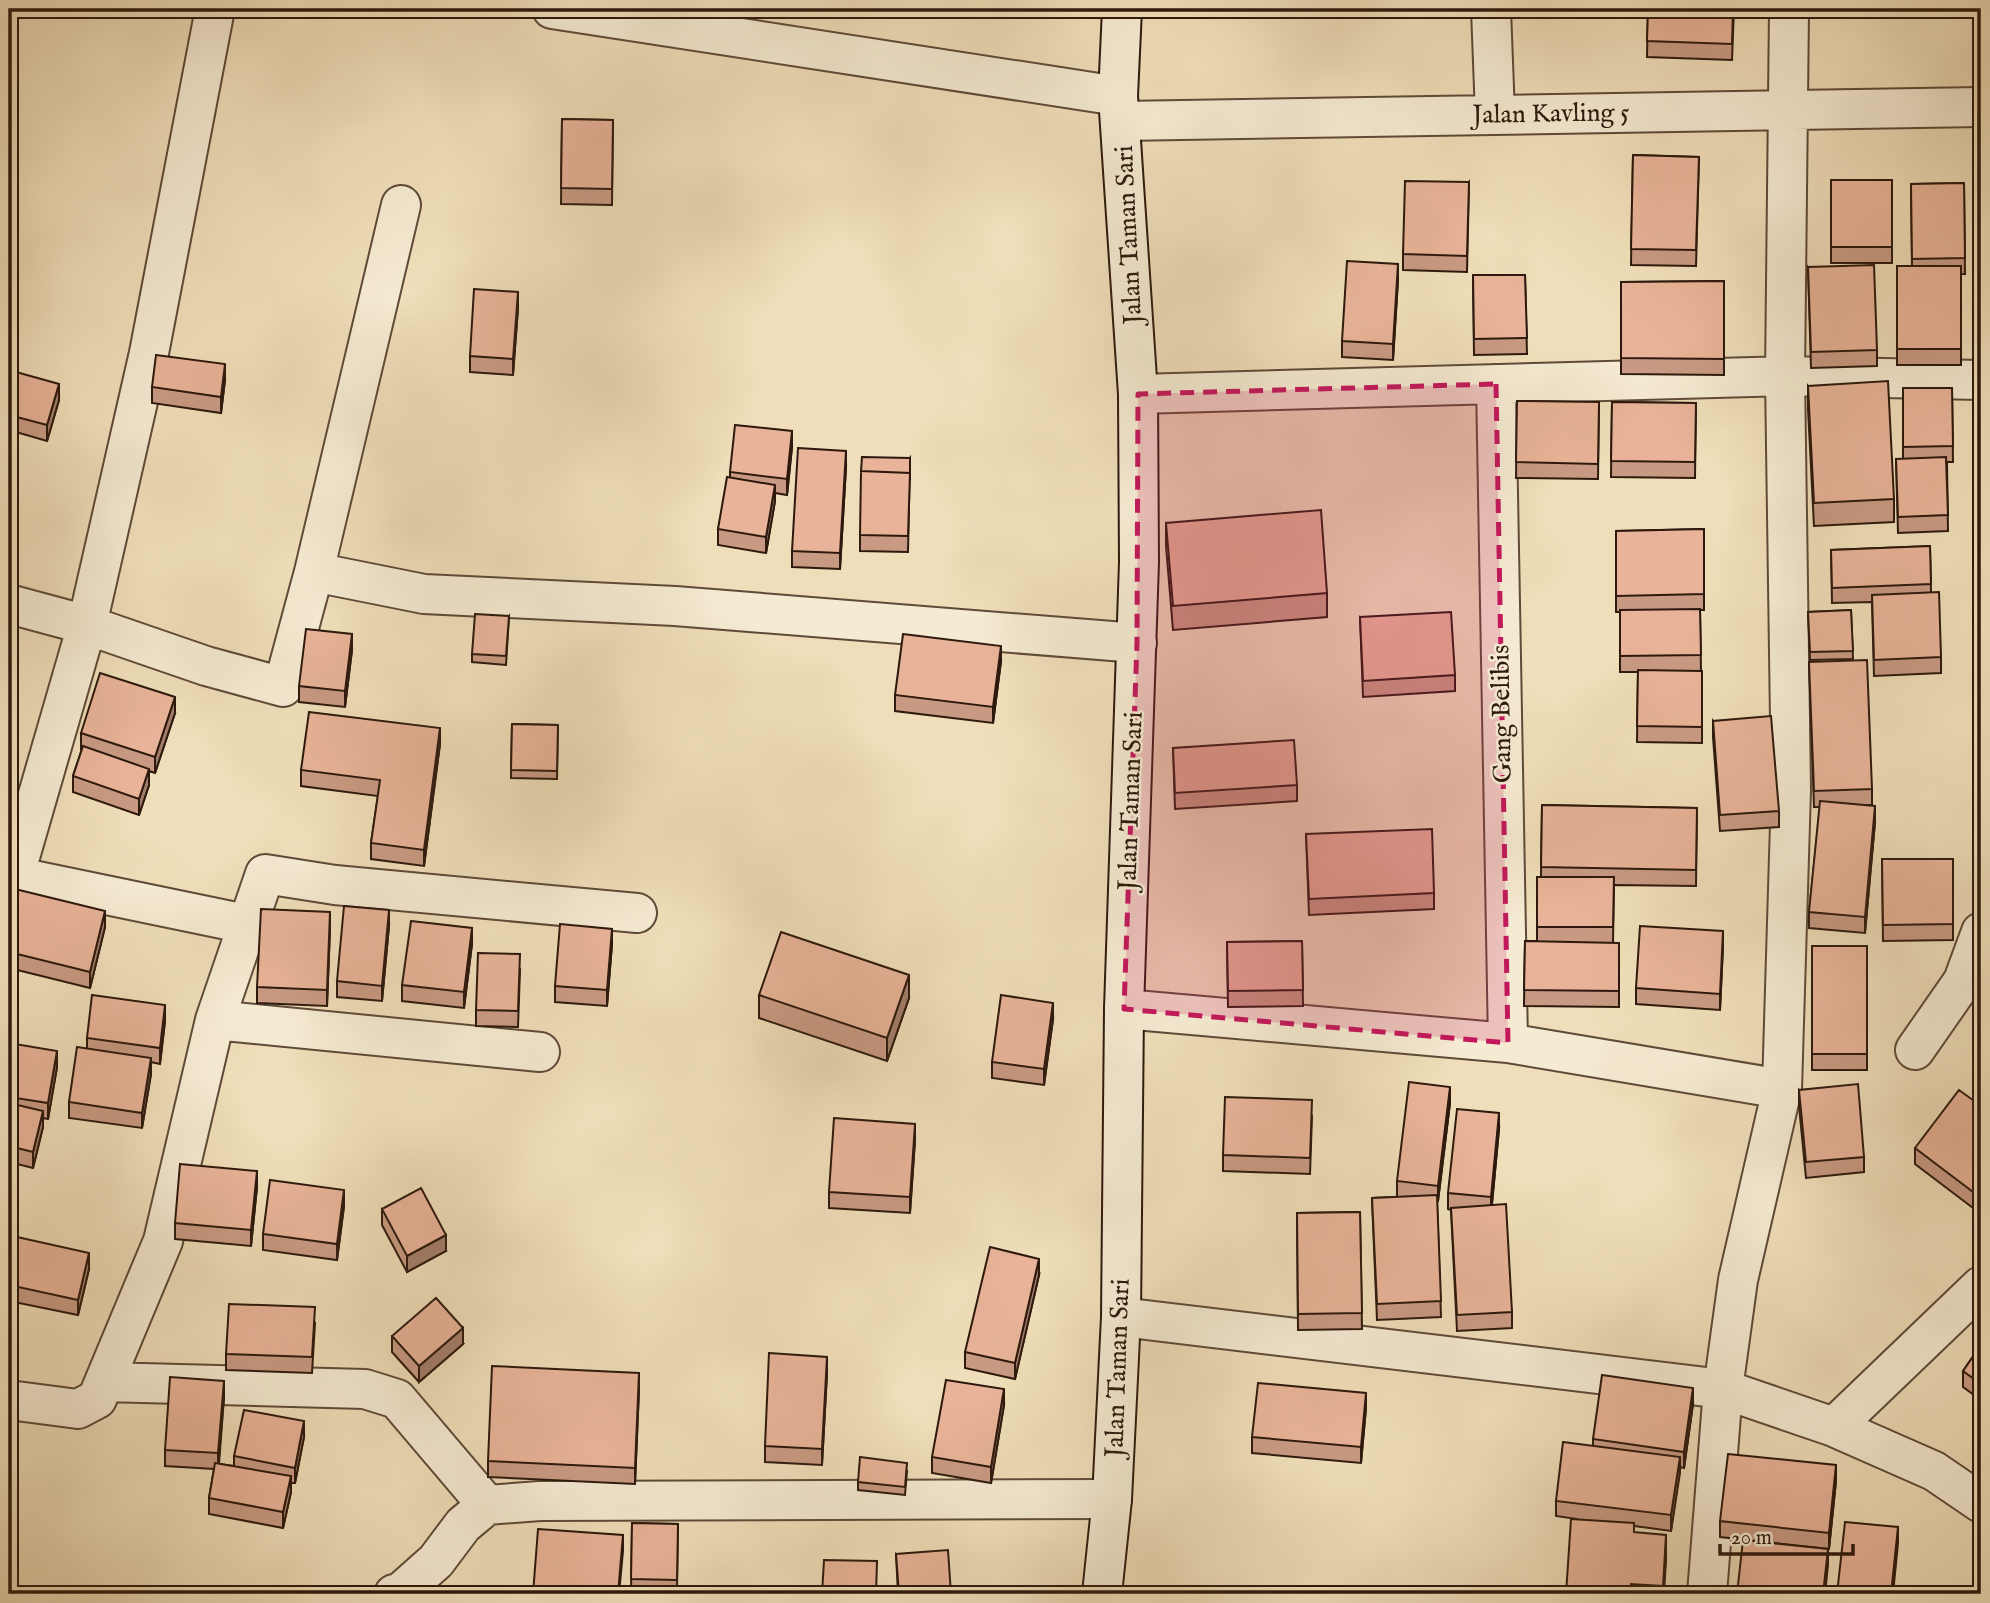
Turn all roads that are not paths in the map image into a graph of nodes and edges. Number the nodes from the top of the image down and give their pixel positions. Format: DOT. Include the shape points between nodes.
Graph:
graph roads {
  1 [pos="215,9"];
  2 [pos="552,9"];
  3 [pos="1122,9"];
  4 [pos="1492,9"];
  5 [pos="1789,9"];
  6 [pos="1981,107"];
  7 [pos="1120,109"];
  8 [pos="1786,110"];
  9 [pos="1495,115"];
  10 [pos="401,205"];
  11 [pos="1785,376"];
  12 [pos="1981,380"];
  13 [pos="1496,384"];
  14 [pos="1138,394"];
  15 [pos="314,572"];
  16 [pos="9,604"];
  17 [pos="87,625"];
  18 [pos="1137,643"];
  19 [pos="11,886"];
  20 [pos="637,913"];
  21 [pos="246,924"];
  22 [pos="1981,932"];
  23 [pos="1124,1009"];
  24 [pos="215,1020"];
  25 [pos="1507,1043"];
  26 [pos="1915,1050"];
  27 [pos="540,1052"];
  28 [pos="1782,1089"];
  29 [pos="1981,1286"];
  30 [pos="1121,1317"];
  31 [pos="104,1382"];
  32 [pos="1723,1389"];
  33 [pos="9,1400"];
  34 [pos="1833,1427"];
  35 [pos="1112,1499"];
  36 [pos="1981,1503"];
  37 [pos="487,1505"];
  38 [pos="394,1594"];
  39 [pos="1102,1594"];
  40 [pos="1707,1594"];
  1 -- 17 [label="street" via="149,353"];
  2 -- 7 [label="street, Jalan Kavling 5"];
  3 -- 7 [label="street, Jalan Taman Sari"];
  4 -- 9 [label="street"];
  5 -- 8 [label="street"];
  6 -- 8 [label="street, Jalan Kavling 5"];
  7 -- 9 [label="street, Jalan Kavling 5"];
  7 -- 14 [label="street, Jalan Taman Sari"];
  8 -- 9 [label="street, Jalan Kavling 5"];
  8 -- 11 [label="street"];
  10 -- 15 [label="street"];
  11 -- 12 [label="street"];
  11 -- 13 [label="street"];
  11 -- 28 [label="street" via="1791,790"];
  13 -- 14 [label="street"];
  13 -- 25 [label="street, Gang Belibis"];
  14 -- 18 [label="street, Jalan Taman Sari"];
  15 -- 17 [label="street" via="283,687"];
  15 -- 18 [label="street" via="424,594 675,606"];
  16 -- 17 [label="street"];
  17 -- 19 [label="street"];
  18 -- 23 [label="street, Jalan Taman Sari"];
  19 -- 21 [label="street"];
  20 -- 21 [label="street" via="335,885 265,874"];
  21 -- 24 [label="street"];
  22 -- 26 [label="street" via="1962,981"];
  23 -- 25 [label="street"];
  23 -- 30 [label="street, Jalan Taman Sari"];
  24 -- 27 [label="street"];
  24 -- 31 [label="street" via="163,1241"];
  25 -- 28 [label="street"];
  28 -- 32 [label="street" via="1738,1280"];
  29 -- 34 [label="street"];
  30 -- 32 [label="street"];
  30 -- 35 [label="street, Jalan Taman Sari"];
  31 -- 33 [label="street" via="97,1399 78,1409"];
  31 -- 37 [label="street" via="365,1389 397,1399"];
  32 -- 34 [label="street"];
  32 -- 40 [label="street"];
  34 -- 36 [label="street" via="1934,1471"];
  35 -- 37 [label="street" via="540,1500"];
  35 -- 39 [label="street, Jalan Taman Sari"];
  37 -- 38 [label="street" via="463,1525 436,1561"];
}
